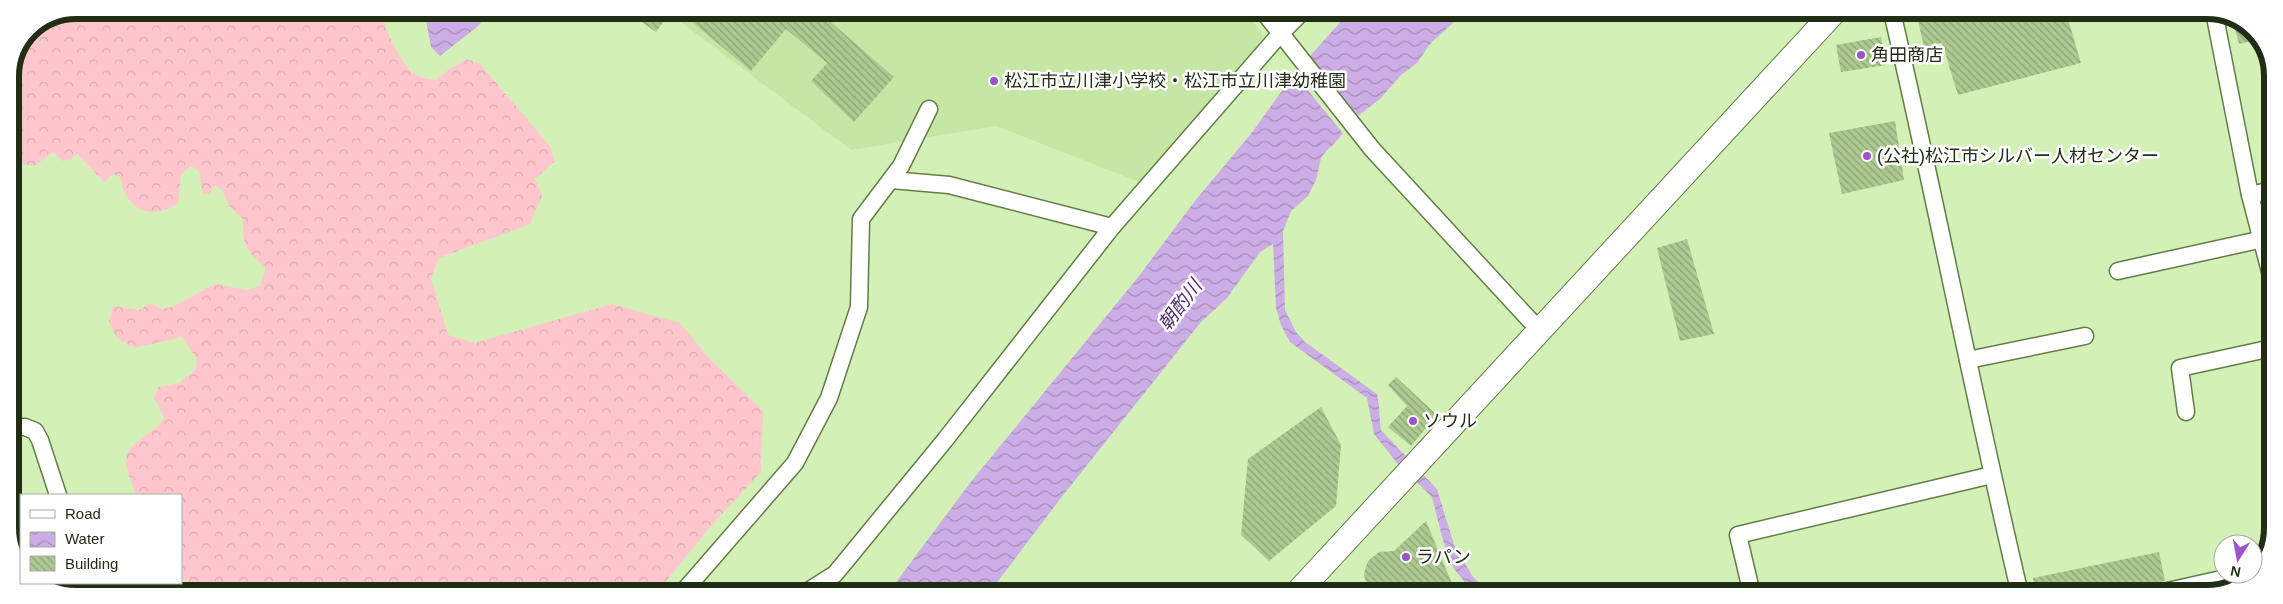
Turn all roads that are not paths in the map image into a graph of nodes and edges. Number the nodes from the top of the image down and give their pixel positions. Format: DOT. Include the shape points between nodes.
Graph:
graph roads {
  1 [pos="1269,19"];
  2 [pos="1298,19"];
  3 [pos="1828,19"];
  4 [pos="1894,19"];
  5 [pos="2215,19"];
  6 [pos="1284,39"];
  7 [pos="929,109"];
  8 [pos="891,180"];
  9 [pos="2264,192"];
  10 [pos="2250,195"];
  11 [pos="1112,227"];
  12 [pos="2263,239"];
  13 [pos="2264,243"];
  14 [pos="2118,272"];
  15 [pos="1539,330"];
  16 [pos="2085,336"];
  17 [pos="2264,350"];
  18 [pos="1968,360"];
  19 [pos="2186,412"];
  20 [pos="19,427"];
  21 [pos="1992,475"];
  22 [pos="58,494"];
  23 [pos="2213,581"];
  24 [pos="689,585"];
  25 [pos="818,585"];
  26 [pos="1304,585"];
  27 [pos="1750,585"];
  28 [pos="2018,585"];
  29 [pos="2194,585"];
  1 -- 6 [label="street"];
  2 -- 6 [label="street"];
  3 -- 15 [label="street"];
  4 -- 18 [label="street"];
  5 -- 10 [label="street"];
  6 -- 11 [label="street"];
  6 -- 15 [label="street" via="1372,148"];
  7 -- 8 [label="street"];
  8 -- 11 [label="street" via="949,185"];
  8 -- 24 [label="street" via="861,219 859,307 829,398 795,463"];
  9 -- 10 [label="street"];
  10 -- 12 [label="street"];
  11 -- 25 [label="street" via="835,574"];
  12 -- 13 [label="street"];
  12 -- 14 [label="street"];
  15 -- 26 [label="street"];
  16 -- 18 [label="street"];
  17 -- 19 [label="street" via="2180,368"];
  18 -- 21 [label="street"];
  20 -- 22 [label="street" via="35,430"];
  21 -- 27 [label="street" via="1738,535"];
  21 -- 28 [label="street"];
  23 -- 29 [label="street"];
}
